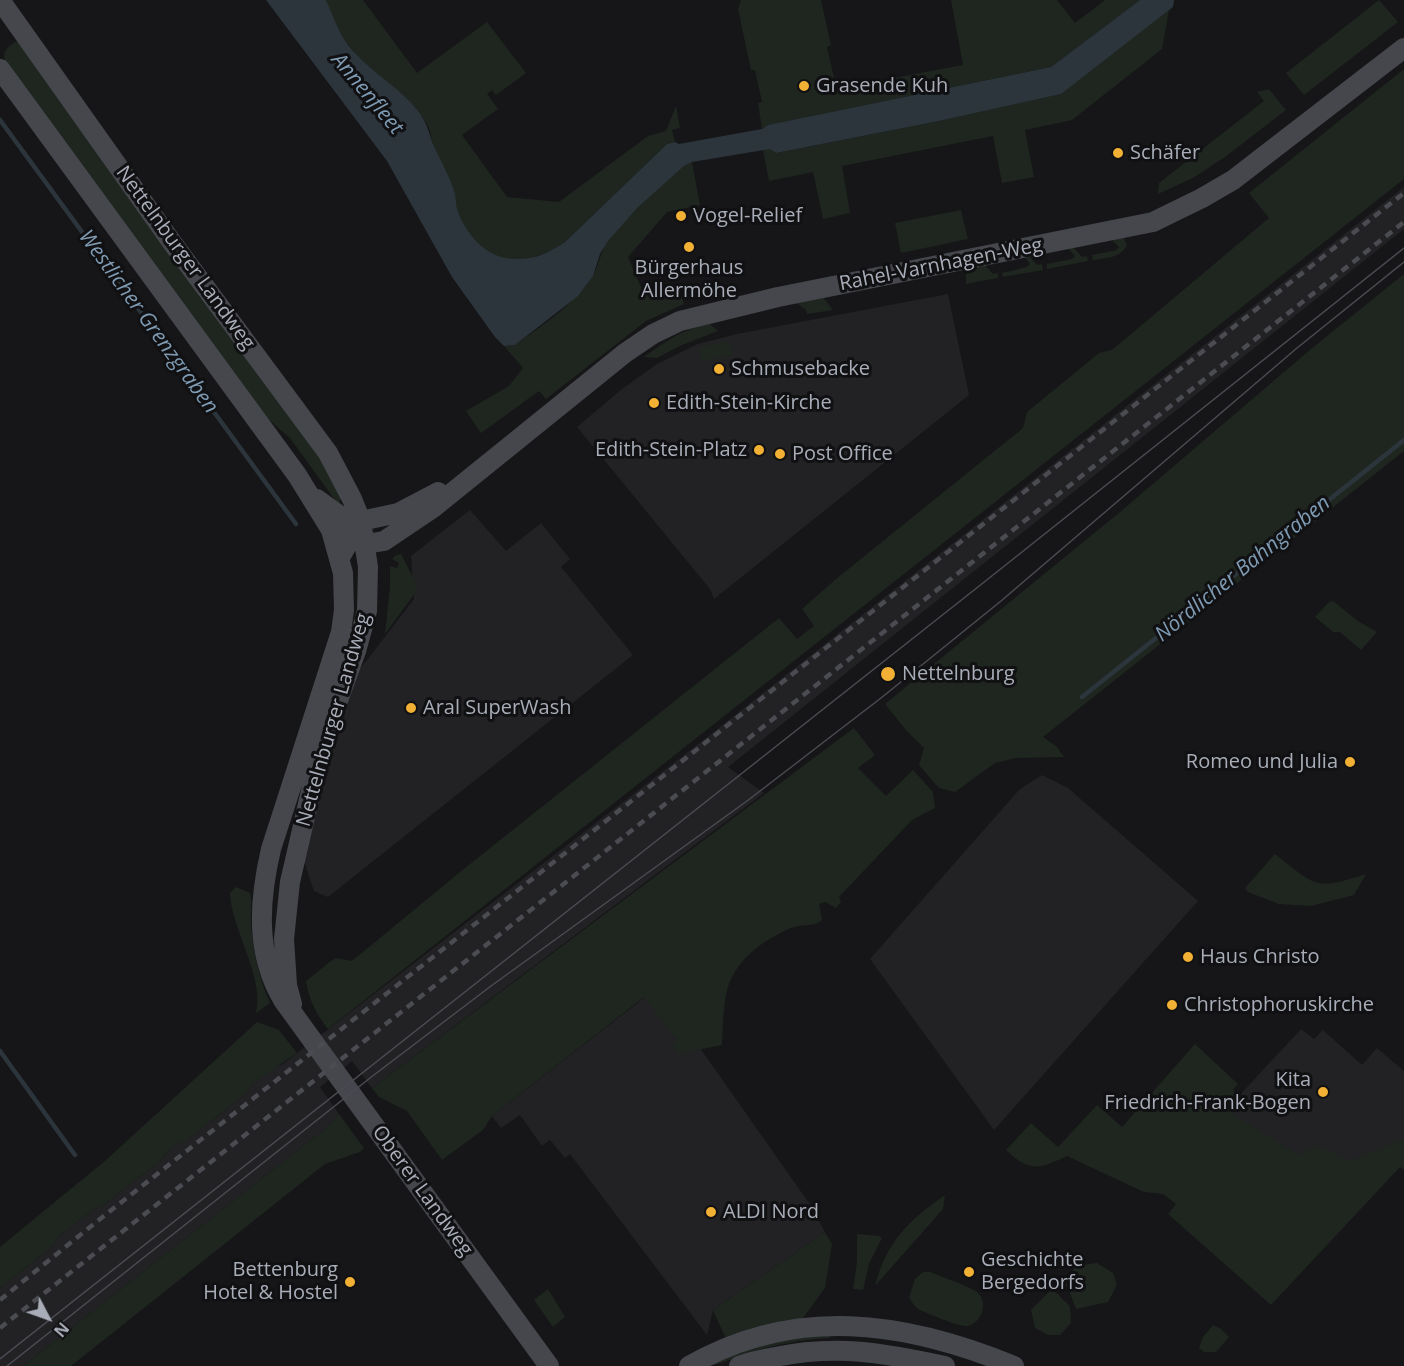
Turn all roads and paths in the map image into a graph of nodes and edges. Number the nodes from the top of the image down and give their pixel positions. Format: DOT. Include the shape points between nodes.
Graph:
graph roads {
  1 [pos="0,0"];
  2 [pos="1404,48"];
  3 [pos="0,69"];
  4 [pos="310,494"];
  5 [pos="361,532"];
  6 [pos="339,560"];
  7 [pos="296,1015"];
  8 [pos="549,1366"];
  9 [pos="689,1366"];
  10 [pos="739,1366"];
  11 [pos="945,1366"];
  12 [pos="1014,1366"];
  1 -- 5 [label="main road, Nettelnburger Landweg" via="328,453 352,499"];
  2 -- 5 [label="main road, Rahel-Varnhagen-Weg" via="1233,180 1153,222 778,297 680,321 625,353 475,473"];
  3 -- 4 [label="main road, Nettelnburger Landweg"];
  4 -- 5 [label="main road"];
  4 -- 6 [label="main road, Nettelnburger Landweg" via="331,530"];
  5 -- 6 [label="main road"];
  5 -- 7 [label="main road, Nettelnburger Landweg" via="369,591 365,620 317,765 290,882 284,939 287,985"];
  6 -- 7 [label="main road, Nettelnburger Landweg" via="345,591 341,632 273,837 264,879 261,933 267,966 274,986"];
  7 -- 8 [label="main road, Oberer Landweg"];
  9 -- 12 [label="main road" via="761,1336 799,1328 842,1326 892,1329"];
  10 -- 11 [label="main road" via="800,1352 844,1349"];
}
